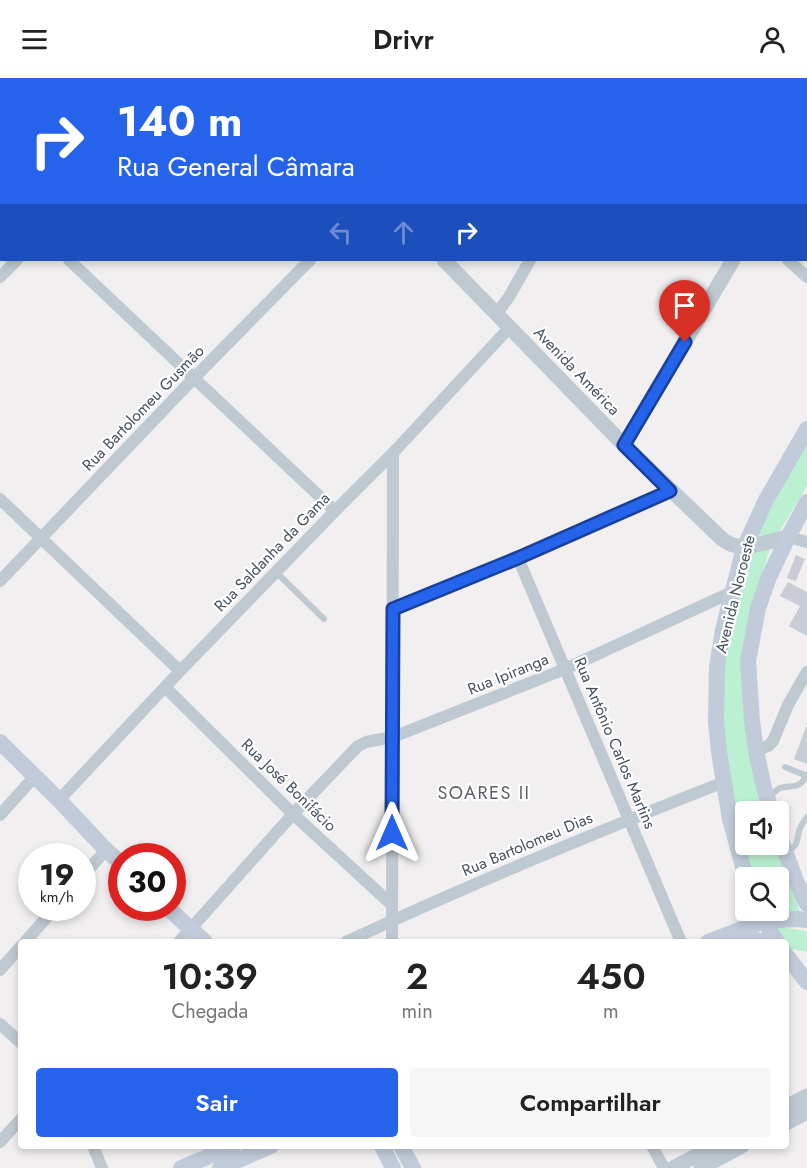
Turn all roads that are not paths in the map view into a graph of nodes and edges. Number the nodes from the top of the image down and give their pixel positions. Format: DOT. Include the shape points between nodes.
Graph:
graph roads {
  1 [pos="15,261"];
  2 [pos="70,261"];
  3 [pos="309,261"];
  4 [pos="445,261"];
  5 [pos="529,261"];
  6 [pos="732,261"];
  7 [pos="789,261"];
  8 [pos="0,277"];
  9 [pos="807,277"];
  10 [pos="497,314"];
  11 [pos="510,327"];
  12 [pos="194,378"];
  13 [pos="807,429"];
  14 [pos="624,445"];
  15 [pos="393,453"];
  16 [pos="670,491"];
  17 [pos="0,499"];
  18 [pos="807,502"];
  19 [pos="335,511"];
  20 [pos="788,537"];
  21 [pos="41,538"];
  22 [pos="807,542"];
  23 [pos="744,548"];
  24 [pos="518,558"];
  25 [pos="276,571"];
  26 [pos="0,581"];
  27 [pos="732,592"];
  28 [pos="393,609"];
  29 [pos="324,619"];
  30 [pos="565,669"];
  31 [pos="180,670"];
  32 [pos="807,672"];
  33 [pos="165,687"];
  34 [pos="393,737"];
  35 [pos="0,742"];
  36 [pos="756,751"];
  37 [pos="785,767"];
  38 [pos="35,776"];
  39 [pos="806,780"];
  40 [pos="724,782"];
  41 [pos="59,800"];
  42 [pos="769,801"];
  43 [pos="772,801"];
  44 [pos="293,814"];
  45 [pos="0,815"];
  46 [pos="807,817"];
  47 [pos="629,819"];
  48 [pos="106,850"];
  49 [pos="789,850"];
  50 [pos="786,855"];
  51 [pos="96,861"];
  52 [pos="743,867"];
  53 [pos="392,904"];
  54 [pos="807,904"];
  55 [pos="789,918"];
  56 [pos="807,920"];
  57 [pos="43,921"];
  58 [pos="182,921"];
  59 [pos="392,921"];
  60 [pos="750,921"];
  61 [pos="763,921"];
  62 [pos="190,928"];
  63 [pos="27,939"];
  64 [pos="181,939"];
  65 [pos="202,939"];
  66 [pos="353,939"];
  67 [pos="392,939"];
  68 [pos="680,939"];
  69 [pos="714,939"];
  70 [pos="775,939"];
  71 [pos="18,949"];
  72 [pos="789,956"];
  73 [pos="789,959"];
  74 [pos="807,960"];
  75 [pos="0,970"];
  76 [pos="807,982"];
  77 [pos="0,1024"];
  78 [pos="18,1040"];
  79 [pos="807,1096"];
  80 [pos="789,1105"];
  81 [pos="807,1112"];
  82 [pos="789,1121"];
  83 [pos="18,1122"];
  84 [pos="0,1142"];
  85 [pos="94,1149"];
  86 [pos="226,1149"];
  87 [pos="264,1149"];
  88 [pos="384,1149"];
  89 [pos="390,1149"];
  90 [pos="403,1149"];
  91 [pos="654,1149"];
  92 [pos="708,1149"];
  93 [pos="736,1149"];
  94 [pos="102,1168"];
  95 [pos="182,1168"];
  96 [pos="220,1168"];
  97 [pos="393,1168"];
  98 [pos="399,1168"];
  99 [pos="413,1168"];
  100 [pos="664,1168"];
  101 [pos="673,1168"];
  102 [pos="701,1168"];
  1 -- 8 [label="street"];
  2 -- 12 [label="street"];
  3 -- 12 [label="street, Rua Bartolomeu Gusmão"];
  4 -- 10 [label="street, Avenida América"];
  5 -- 10 [label="street"];
  6 -- 14 [label="street"];
  7 -- 9 [label="street"];
  10 -- 11 [label="street, Avenida América"];
  11 -- 14 [label="street, Avenida América"];
  11 -- 15 [label="street, Rua Saldanha da Gama"];
  12 -- 19 [label="street"];
  12 -- 21 [label="street, Rua Bartolomeu Gusmão"];
  13 -- 23 [label="main road, Avenida Noroeste" via="766,500"];
  14 -- 16 [label="street, Avenida América"];
  15 -- 19 [label="street, Rua Saldanha da Gama"];
  15 -- 28 [label="street"];
  16 -- 23 [label="street, Avenida América" via="722,539"];
  16 -- 24 [label="street"];
  17 -- 21 [label="street"];
  18 -- 20 [label="main road, Avenida Noroeste"];
  19 -- 25 [label="street, Rua Saldanha da Gama"];
  20 -- 22 [label="street"];
  20 -- 23 [label="street"];
  20 -- 36 [label="main road, Avenida Noroeste" via="758,608 748,661"];
  21 -- 26 [label="street, Rua Bartolomeu Gusmão"];
  21 -- 31 [label="street"];
  23 -- 27 [label="main road, Avenida Noroeste"];
  24 -- 28 [label="street"];
  24 -- 30 [label="street, Rua Antônio Carlos Martins"];
  25 -- 29 [label="lane"];
  25 -- 31 [label="street, Rua Saldanha da Gama"];
  27 -- 30 [label="street, Rua Ipiranga"];
  27 -- 40 [label="main road, Avenida Noroeste" via="717,667 716,720"];
  28 -- 34 [label="street"];
  30 -- 34 [label="street, Rua Ipiranga"];
  30 -- 47 [label="street, Rua Antônio Carlos Martins"];
  31 -- 33 [label="street, Rua Saldanha da Gama"];
  32 -- 36 [label="street" via="773,741"];
  33 -- 41 [label="street, Rua Saldanha da Gama"];
  33 -- 44 [label="street, Rua José Bonifácio"];
  34 -- 44 [label="street, Rua Ipiranga" via="358,746"];
  34 -- 53 [label="street"];
  35 -- 38 [label="main road"];
  36 -- 42 [label="main road, Avenida Noroeste"];
  37 -- 39 [label="lane"];
  38 -- 41 [label="main road"];
  38 -- 45 [label="street"];
  39 -- 43 [label="lane" via="778,789"];
  40 -- 47 [label="street, Rua Bartolomeu Dias"];
  40 -- 52 [label="main road, Avenida Noroeste"];
  41 -- 48 [label="main road"];
  44 -- 53 [label="street, Rua José Bonifácio"];
  44 -- 62 [label="street, Rua Ipiranga"];
  46 -- 49 [label="lane" via="797,842"];
  47 -- 59 [label="street, Rua Bartolomeu Dias"];
  47 -- 68 [label="street, Rua Antônio Carlos Martins"];
  48 -- 51 [label="street"];
  50 -- 54 [label="main road"];
  53 -- 59 [label="street"];
  55 -- 56 [label="main road"];
  57 -- 63 [label="street"];
  58 -- 62 [label="main road"];
  59 -- 66 [label="street, Rua Bartolomeu Dias"];
  59 -- 67 [label="street"];
  60 -- 69 [label="main road"];
  61 -- 70 [label="main road"];
  62 -- 64 [label="street, Rua Ipiranga"];
  62 -- 65 [label="main road"];
  71 -- 75 [label="street"];
  72 -- 74 [label="main road"];
  73 -- 76 [label="main road"];
  77 -- 78 [label="street"];
  79 -- 80 [label="street"];
  81 -- 82 [label="street"];
  83 -- 84 [label="street"];
  85 -- 94 [label="street"];
  86 -- 95 [label="main road"];
  87 -- 96 [label="main road"];
  88 -- 97 [label="main road"];
  89 -- 98 [label="main road"];
  90 -- 99 [label="main road"];
  91 -- 100 [label="street"];
  92 -- 101 [label="street"];
  93 -- 102 [label="street"];
}
